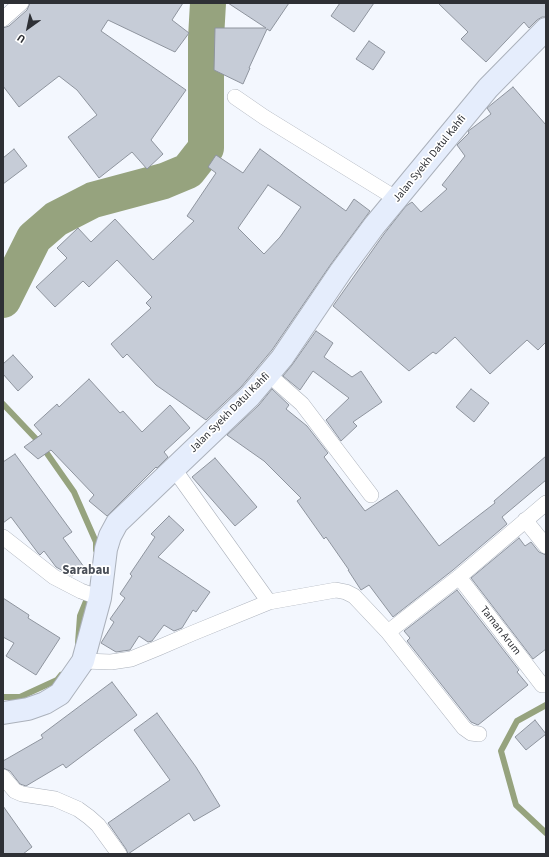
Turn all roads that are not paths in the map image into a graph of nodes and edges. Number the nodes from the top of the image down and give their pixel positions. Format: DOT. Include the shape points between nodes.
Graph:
graph roads {
  1 [pos="21,3"];
  2 [pos="3,19"];
  3 [pos="545,32"];
  4 [pos="235,97"];
  5 [pos="397,198"];
  6 [pos="268,374"];
  7 [pos="174,469"];
  8 [pos="371,495"];
  9 [pos="546,503"];
  10 [pos="525,520"];
  11 [pos="3,537"];
  12 [pos="546,546"];
  13 [pos="459,577"];
  14 [pos="93,595"];
  15 [pos="269,602"];
  16 [pos="388,632"];
  17 [pos="83,660"];
  18 [pos="542,685"];
  19 [pos="3,713"];
  20 [pos="479,734"];
  21 [pos="3,777"];
  22 [pos="119,854"];
  1 -- 2 [label="street"];
  3 -- 5 [label="street, Jalan Syekh Datul Kahfi" via="488,88"];
  4 -- 5 [label="street"];
  5 -- 6 [label="street, Jalan Syekh Datul Kahfi" via="341,271 282,358"];
  6 -- 7 [label="street, Jalan Syekh Datul Kahfi" via="250,396"];
  6 -- 8 [label="street" via="302,404"];
  7 -- 14 [label="street, Jalan Syekh Datul Kahfi" via="117,523 110,536"];
  7 -- 15 [label="street"];
  9 -- 10 [label="street"];
  10 -- 12 [label="street"];
  10 -- 13 [label="street"];
  11 -- 14 [label="street" via="54,576"];
  13 -- 16 [label="street"];
  13 -- 18 [label="street, Taman Arum"];
  14 -- 17 [label="street, Jalan Syekh Datul Kahfi"];
  15 -- 16 [label="street" via="336,590 346,592 354,596"];
  15 -- 17 [label="street" via="130,659 111,662"];
  16 -- 20 [label="street" via="464,728 471,733"];
  17 -- 19 [label="street, Jalan Syekh Datul Kahfi" via="60,694 28,709"];
  21 -- 22 [label="street" via="15,791 22,794 55,798 78,808 98,826"];
}
